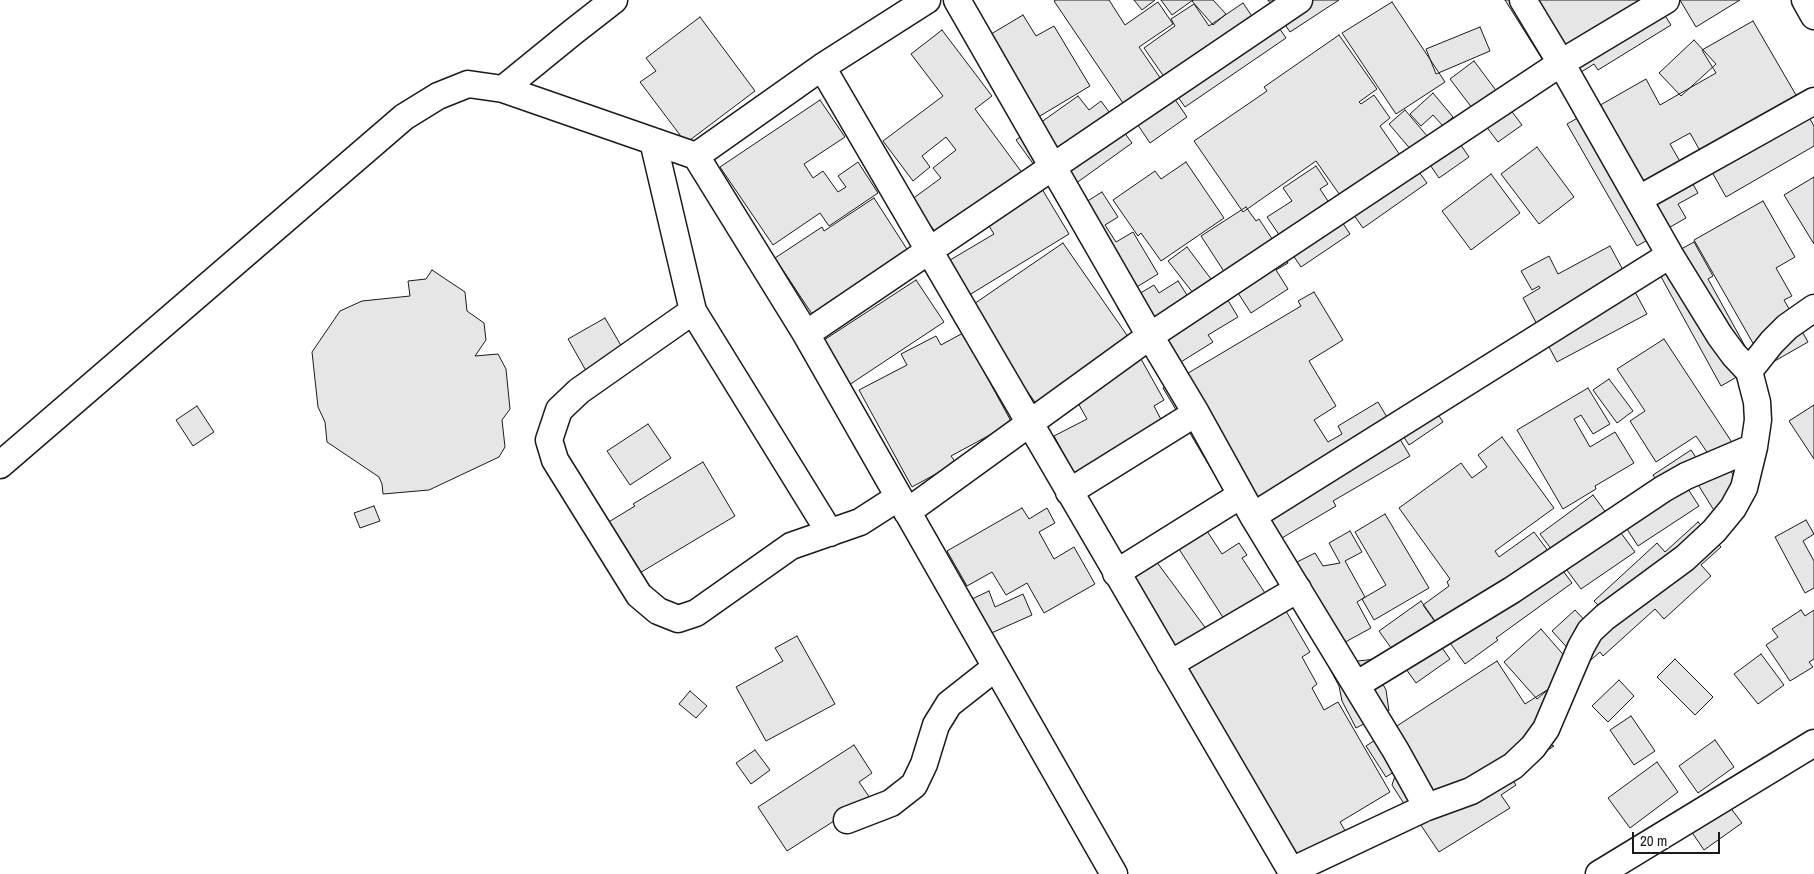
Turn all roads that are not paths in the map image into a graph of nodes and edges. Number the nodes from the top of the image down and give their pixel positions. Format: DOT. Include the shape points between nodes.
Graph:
graph roads {
  1 [pos="614,0"];
  2 [pos="927,0"];
  3 [pos="957,0"];
  4 [pos="1299,0"];
  5 [pos="1523,0"];
  6 [pos="1666,0"];
  7 [pos="1805,0"];
  8 [pos="1814,16"];
  9 [pos="1561,63"];
  10 [pos="822,67"];
  11 [pos="503,89"];
  12 [pos="1814,100"];
  13 [pos="653,141"];
  14 [pos="696,156"];
  15 [pos="1053,168"];
  16 [pos="1639,199"];
  17 [pos="929,250"];
  18 [pos="1670,255"];
  19 [pos="1814,308"];
  20 [pos="693,311"];
  21 [pos="806,334"];
  22 [pos="1150,336"];
  23 [pos="1749,370"];
  24 [pos="1196,413"];
  25 [pos="1030,424"];
  26 [pos="1754,447"];
  27 [pos="0,465"];
  28 [pos="1069,492"];
  29 [pos="903,504"];
  30 [pos="1247,505"];
  31 [pos="830,533"];
  32 [pos="1116,573"];
  33 [pos="1298,589"];
  34 [pos="1170,664"];
  35 [pos="996,667"];
  36 [pos="1356,685"];
  37 [pos="1814,743"];
  38 [pos="1427,807"];
  39 [pos="847,820"];
  40 [pos="1292,872"];
  41 [pos="1114,874"];
  42 [pos="1599,874"];
  1 -- 11 [label="street"];
  2 -- 10 [label="street"];
  3 -- 15 [label="street"];
  4 -- 15 [label="street"];
  5 -- 9 [label="street"];
  6 -- 9 [label="street"];
  7 -- 8 [label="street"];
  9 -- 16 [label="street"];
  9 -- 22 [label="street"];
  10 -- 14 [label="street"];
  10 -- 17 [label="street"];
  11 -- 13 [label="street"];
  11 -- 27 [label="street" via="468,84 438,96 404,117"];
  12 -- 16 [label="street"];
  13 -- 14 [label="street"];
  13 -- 20 [label="street"];
  14 -- 21 [label="street"];
  15 -- 17 [label="street"];
  15 -- 22 [label="street"];
  16 -- 18 [label="street"];
  17 -- 21 [label="street"];
  17 -- 25 [label="street"];
  18 -- 23 [label="street" via="1720,336"];
  18 -- 30 [label="street"];
  19 -- 23 [label="street" via="1787,327"];
  20 -- 31 [label="street"];
  20 -- 31 [label="street" via="579,390 559,410 549,440 554,460 640,595 658,611 678,619 696,613 791,546"];
  21 -- 29 [label="street"];
  22 -- 24 [label="street"];
  22 -- 25 [label="street"];
  23 -- 26 [label="street" via="1757,402"];
  24 -- 28 [label="street"];
  24 -- 30 [label="street"];
  25 -- 28 [label="street"];
  25 -- 29 [label="street"];
  26 -- 36 [label="street" via="1663,489 1512,590"];
  26 -- 38 [label="street" via="1744,488 1714,531 1685,558 1604,617 1590,631 1546,729 1533,747 1513,766 1471,790"];
  28 -- 32 [label="street"];
  29 -- 31 [label="street"];
  29 -- 35 [label="street"];
  30 -- 32 [label="street"];
  30 -- 33 [label="street"];
  32 -- 34 [label="street"];
  33 -- 34 [label="street"];
  33 -- 36 [label="street"];
  34 -- 40 [label="street"];
  35 -- 39 [label="street" via="949,704 936,725 914,785 891,803"];
  35 -- 41 [label="street"];
  36 -- 38 [label="street"];
  37 -- 42 [label="street"];
  38 -- 40 [label="street"];
}
